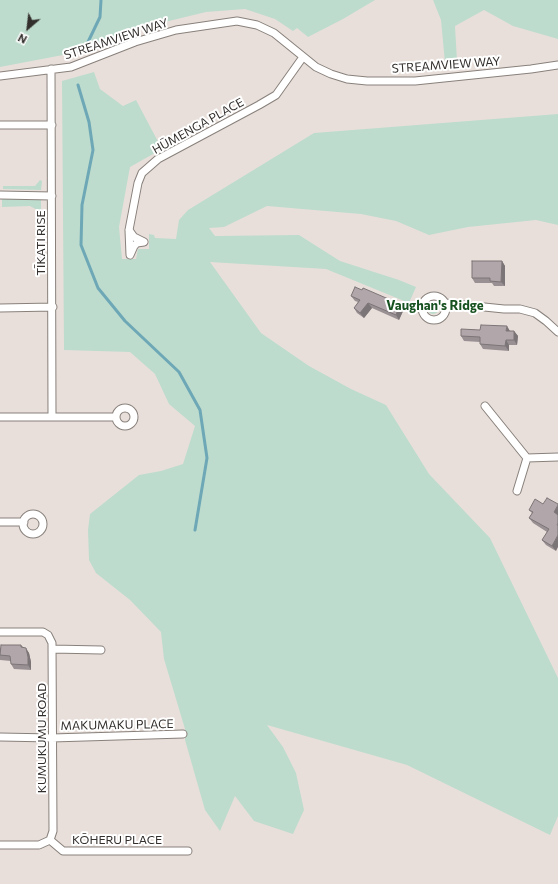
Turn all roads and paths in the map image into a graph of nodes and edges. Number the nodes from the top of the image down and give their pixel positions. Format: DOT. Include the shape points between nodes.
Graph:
graph roads {
  1 [pos="303,57"];
  2 [pos="558,65"];
  3 [pos="51,69"];
  4 [pos="0,76"];
  5 [pos="0,125"];
  6 [pos="52,125"];
  7 [pos="0,195"];
  8 [pos="52,196"];
  9 [pos="129,230"];
  10 [pos="445,303"];
  11 [pos="52,307"];
  12 [pos="0,308"];
  13 [pos="558,332"];
  14 [pos="485,406"];
  15 [pos="52,416"];
  16 [pos="0,417"];
  17 [pos="116,417"];
  18 [pos="558,457"];
  19 [pos="527,458"];
  20 [pos="517,491"];
  21 [pos="0,522"];
  22 [pos="24,522"];
  23 [pos="0,632"];
  24 [pos="52,649"];
  25 [pos="101,650"];
  26 [pos="183,734"];
  27 [pos="0,737"];
  28 [pos="52,738"];
  29 [pos="50,840"];
  30 [pos="0,845"];
  31 [pos="188,851"];
  1 -- 2 [label="street, STREAMVIEW WAY" via="331,74 366,81 415,81"];
  1 -- 3 [label="street, STREAMVIEW WAY" via="274,33 257,25 236,21 176,30 135,42 71,68"];
  1 -- 9 [label="street, HŪMENGA PLACE" via="276,95 158,159 142,172"];
  3 -- 4 [label="street, STREAMVIEW WAY"];
  3 -- 6 [label="street, TĪKATI RISE"];
  5 -- 6 [label="street"];
  6 -- 8 [label="street, TĪKATI RISE"];
  7 -- 8 [label="street"];
  8 -- 11 [label="street, TĪKATI RISE"];
  10 -- 13 [label="street" via="520,309 535,314"];
  11 -- 12 [label="street"];
  11 -- 15 [label="street, TĪKATI RISE"];
  14 -- 19 [label="street"];
  15 -- 16 [label="street"];
  15 -- 17 [label="street"];
  18 -- 19 [label="street"];
  19 -- 20 [label="street"];
  21 -- 22 [label="street"];
  23 -- 24 [label="street, KUMUKUMU ROAD" via="43,632 51,638"];
  24 -- 25 [label="street"];
  24 -- 28 [label="street, KUMUKUMU ROAD"];
  26 -- 28 [label="street, MAKUMAKU PLACE"];
  27 -- 28 [label="street, MAKUMAKU PLACE"];
  28 -- 29 [label="street, KUMUKUMU ROAD"];
  29 -- 30 [label="street" via="39,845"];
  29 -- 31 [label="street, KŌHERU PLACE" via="63,850"];
}
